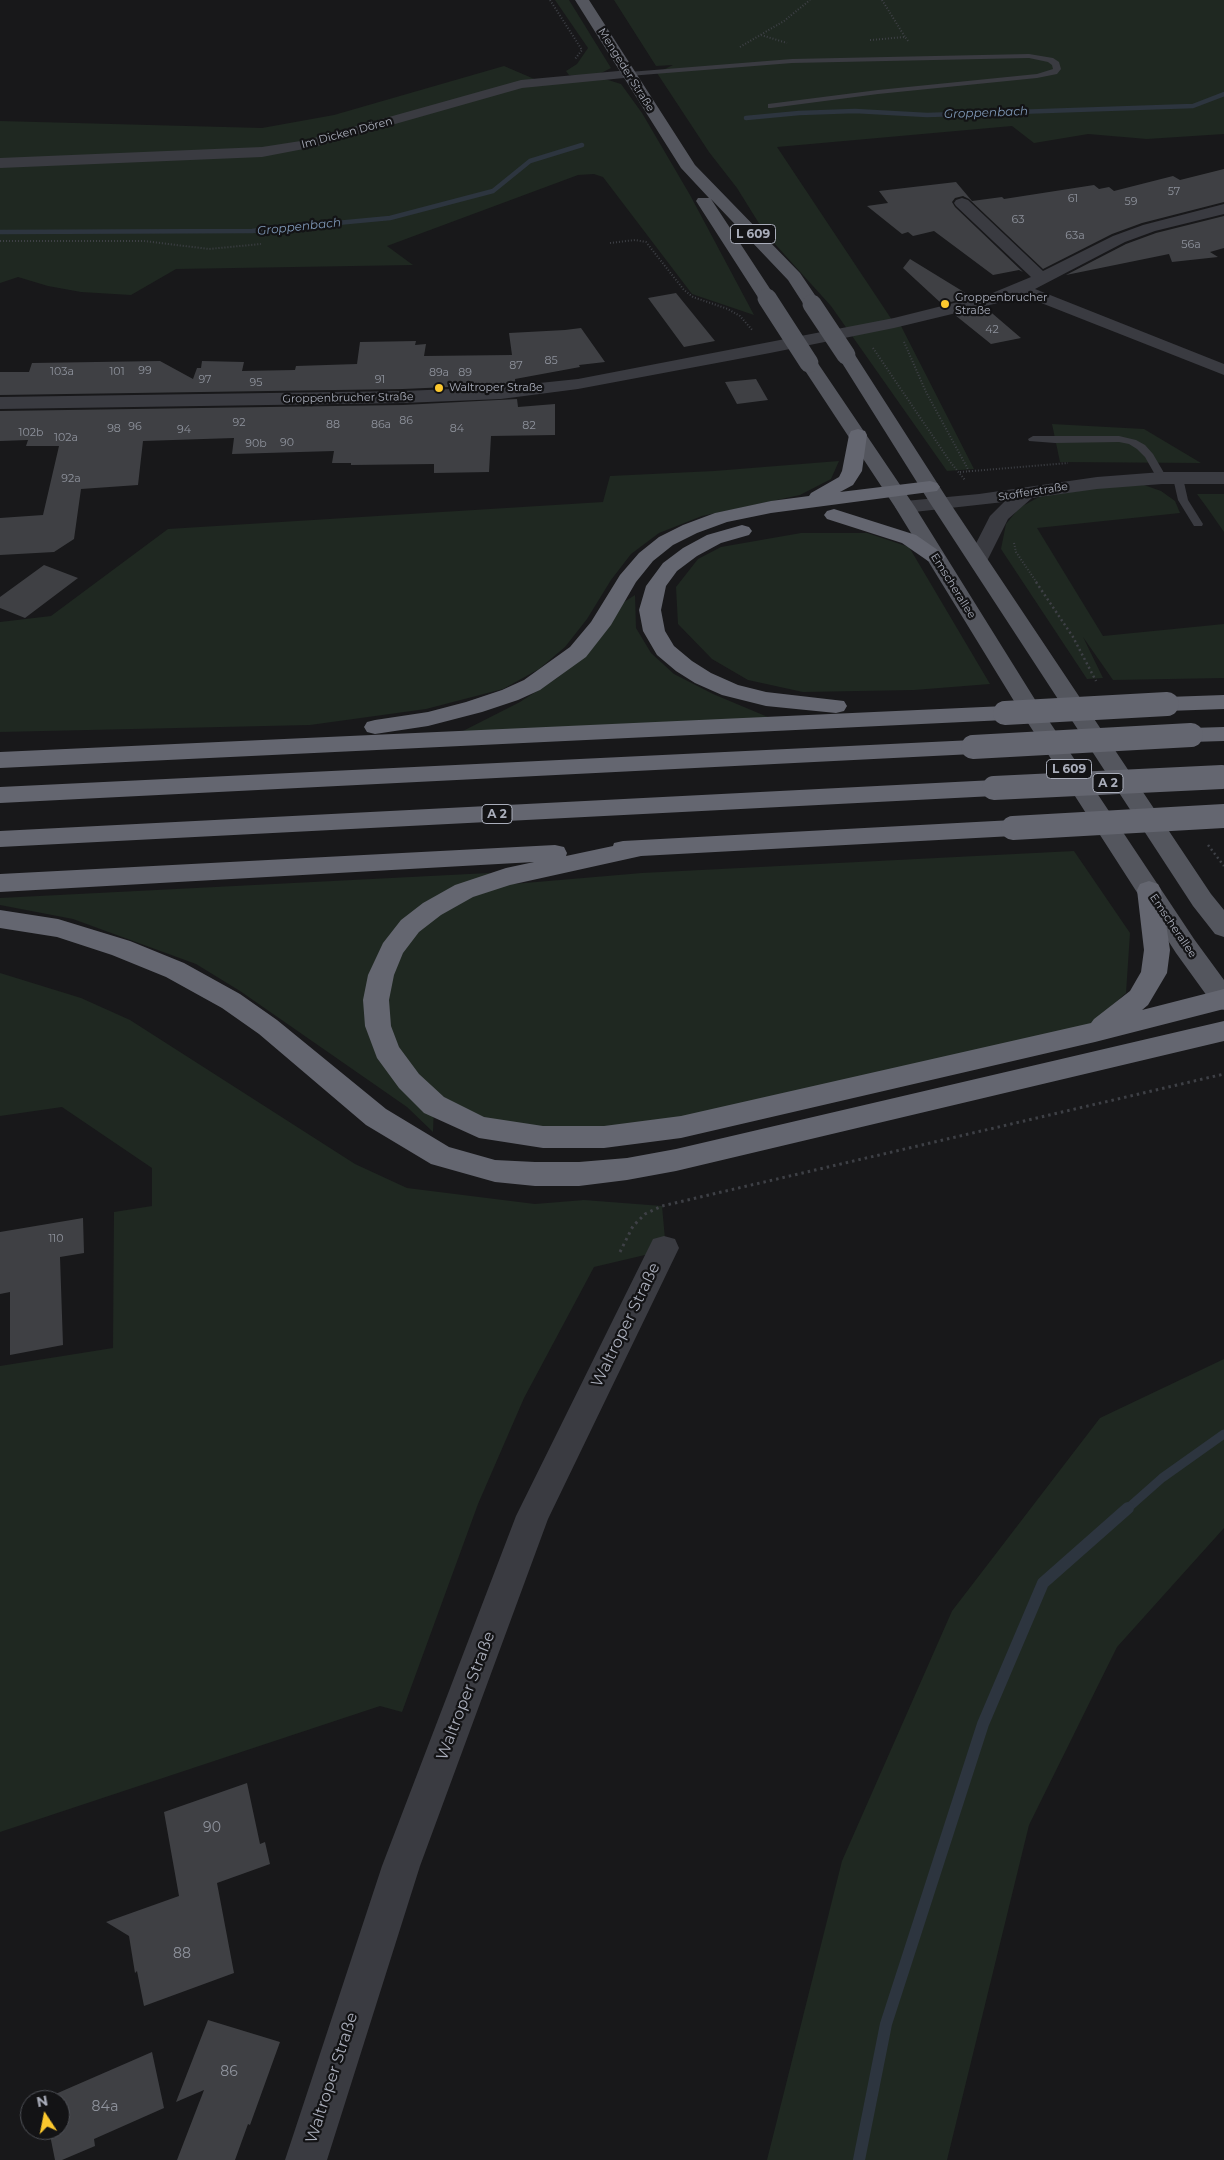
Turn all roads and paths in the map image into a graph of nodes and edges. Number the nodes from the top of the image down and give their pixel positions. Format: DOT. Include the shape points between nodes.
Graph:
graph roads {
  1 [pos="550,0"];
  2 [pos="582,0"];
  3 [pos="810,0"];
  4 [pos="882,0"];
  5 [pos="905,38"];
  6 [pos="732,48"];
  7 [pos="630,74"];
  8 [pos="555,80"];
  9 [pos="771,106"];
  10 [pos="670,140"];
  11 [pos="0,163"];
  12 [pos="689,168"];
  13 [pos="962,204"];
  14 [pos="1224,209"];
  15 [pos="0,241"];
  16 [pos="610,243"];
  17 [pos="261,244"];
  18 [pos="1042,278"];
  19 [pos="1021,289"];
  20 [pos="894,323"];
  21 [pos="870,344"];
  22 [pos="765,349"];
  23 [pos="1224,370"];
  24 [pos="0,403"];
  25 [pos="858,435"];
  26 [pos="1033,439"];
  27 [pos="964,478"];
  28 [pos="1170,478"];
  29 [pos="1224,478"];
  30 [pos="1026,493"];
  31 [pos="935,495"];
  32 [pos="900,499"];
  33 [pos="803,503"];
  34 [pos="834,515"];
  35 [pos="1000,516"];
  36 [pos="1198,524"];
  37 [pos="935,557"];
  38 [pos="978,559"];
  39 [pos="1092,675"];
  40 [pos="1224,702"];
  41 [pos="955,713"];
  42 [pos="1224,734"];
  43 [pos="227,750"];
  44 [pos="0,760"];
  45 [pos="1223,777"];
  46 [pos="0,795"];
  47 [pos="1224,816"];
  48 [pos="0,839"];
  49 [pos="641,848"];
  50 [pos="0,883"];
  51 [pos="1149,890"];
  52 [pos="0,919"];
  53 [pos="1224,928"];
  54 [pos="1224,999"];
  55 [pos="1224,1031"];
  56 [pos="1095,1032"];
  57 [pos="1224,1074"];
  58 [pos="664,1248"];
  59 [pos="620,1252"];
  60 [pos="306,2160"];
  1 -- 8 [label="path" via="582,50 574,61 551,74"];
  2 -- 7 [label="main road, Mengeder Straße / L 609"];
  3 -- 6 [label="path" via="784,21 741,47"];
  4 -- 5 [label="path"];
  7 -- 8 [label="street, Im Dicken Dören"];
  7 -- 9 [label="lane" via="792,61 1029,56 1050,60 1057,69 1037,76"];
  7 -- 10 [label="main road, Mengeder Straße / L 609"];
  8 -- 11 [label="street, Im Dicken Dören" via="498,90 309,144 262,152"];
  10 -- 12 [label="main road, Emscherallee / L 609"];
  12 -- 25 [label="main road, Emscherallee / L 609, bridge" via="694,186"];
  12 -- 31 [label="main road, Emscherallee / L 609, bridge" via="781,263 812,304"];
  13 -- 18 [label="street"];
  14 -- 18 [label="street, Groppenbrucher Straße" via="1119,238"];
  15 -- 17 [label="path" via="144,241 209,249"];
  16 -- 22 [label="path" via="646,242 684,290 693,297 740,316"];
  18 -- 19 [label="street, Groppenbrucher Straße"];
  19 -- 20 [label="street, Groppenbrucher Straße"];
  19 -- 23 [label="street"];
  20 -- 22 [label="street, Groppenbrucher Straße"];
  20 -- 27 [label="path" via="926,392 969,471"];
  21 -- 27 [label="path"];
  22 -- 24 [label="street, Groppenbrucher Straße" via="578,384 501,393"];
  25 -- 32 [label="main road, Emscherallee / L 609"];
  25 -- 33 [label="highway" via="852,471 846,481"];
  26 -- 28 [label="lane" via="1119,439 1132,442 1141,447"];
  27 -- 28 [label="street, Stofferstraße" via="1093,474"];
  27 -- 31 [label="street, Stofferstraße"];
  28 -- 29 [label="street, Stofferstraße"];
  28 -- 30 [label="street, Stofferstraße" via="1097,483"];
  28 -- 36 [label="lane"];
  30 -- 31 [label="street, Stofferstraße" via="979,500"];
  30 -- 35 [label="street"];
  31 -- 32 [label="street, Stofferstraße"];
  31 -- 38 [label="main road, Emscherallee / L 609"];
  32 -- 33 [label="highway"];
  32 -- 34 [label="highway"];
  32 -- 37 [label="main road, Emscherallee / L 609"];
  33 -- 43 [label="highway" via="722,517 666,540 627,580 600,625 578,652 532,685 510,695 428,719"];
  34 -- 37 [label="highway" via="909,539"];
  34 -- 41 [label="highway" via="750,529 714,540 670,567 656,586 650,610 654,631 665,650 703,678 730,690 766,699"];
  35 -- 38 [label="street"];
  35 -- 39 [label="path" via="1016,522 1019,527 1014,545 1016,552 1073,637"];
  37 -- 51 [label="main road, Emscherallee / L 609"];
  38 -- 53 [label="main road, Emscherallee / L 609"];
  40 -- 41 [label="highway, bridge"];
  41 -- 43 [label="highway"];
  42 -- 46 [label="highway, bridge"];
  43 -- 44 [label="highway"];
  45 -- 48 [label="highway, A 2, bridge"];
  47 -- 49 [label="highway, bridge"];
  49 -- 50 [label="highway"];
  49 -- 56 [label="highway" via="506,877 464,891 410,926 392,950 381,975 376,1000 378,1026 387,1051 409,1081 434,1105 479,1127 543,1137 604,1137 681,1127"];
  51 -- 54 [label="main road, Emscherallee / L 609"];
  51 -- 56 [label="highway" via="1157,950 1154,973 1139,998"];
  52 -- 55 [label="highway" via="58,928 175,970 231,1001 268,1028 376,1117 441,1156 495,1171 579,1174 676,1160"];
  54 -- 56 [label="highway"];
  57 -- 59 [label="path" via="662,1206 645,1214 633,1226"];
  58 -- 60 [label="street, Waltroper Straße" via="533,1516 401,1866"];
}
